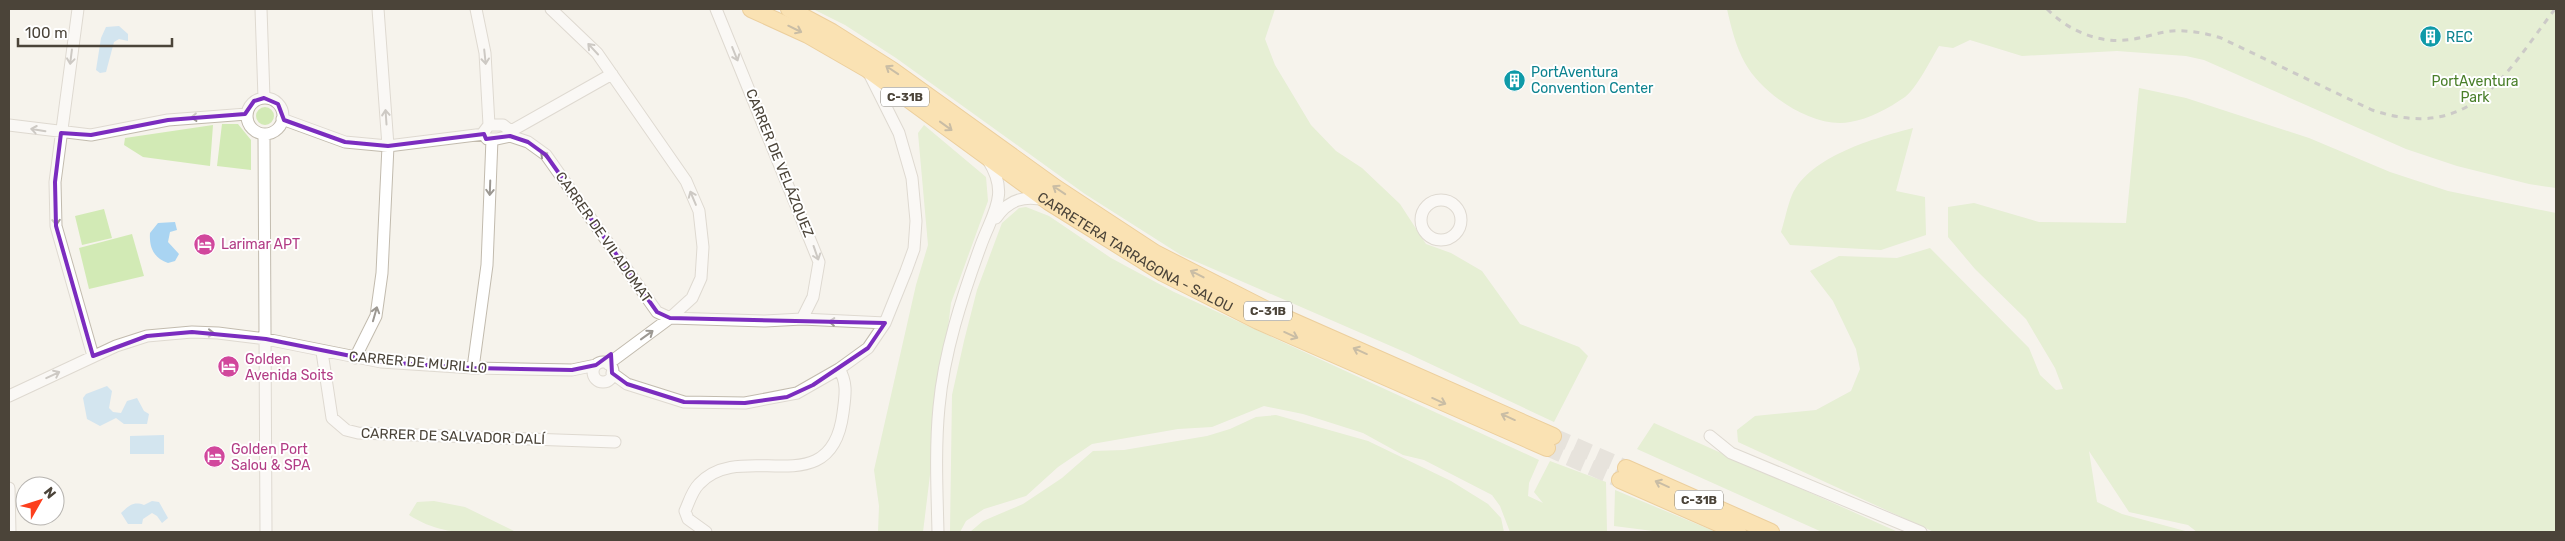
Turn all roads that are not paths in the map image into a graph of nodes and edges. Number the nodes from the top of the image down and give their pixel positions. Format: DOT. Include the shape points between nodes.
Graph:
graph roads {
  1 [pos="78,9"];
  2 [pos="261,9"];
  3 [pos="378,9"];
  4 [pos="476,9"];
  5 [pos="551,9"];
  6 [pos="716,9"];
  7 [pos="751,9"];
  8 [pos="792,10"];
  9 [pos="867,70"];
  10 [pos="612,74"];
  11 [pos="264,98"];
  12 [pos="910,100"];
  13 [pos="247,114"];
  14 [pos="282,119"];
  15 [pos="894,121"];
  16 [pos="9,125"];
  17 [pos="61,133"];
  18 [pos="488,133"];
  19 [pos="264,134"];
  20 [pos="511,134"];
  21 [pos="388,146"];
  22 [pos="984,155"];
  23 [pos="1049,202"];
  24 [pos="984,239"];
  25 [pos="670,318"];
  26 [pos="802,319"];
  27 [pos="885,323"];
  28 [pos="266,339"];
  29 [pos="322,352"];
  30 [pos="93,356"];
  31 [pos="354,358"];
  32 [pos="473,368"];
  33 [pos="839,369"];
  34 [pos="595,370"];
  35 [pos="609,373"];
  36 [pos="9,396"];
  37 [pos="1710,436"];
  38 [pos="615,442"];
  39 [pos="9,488"];
  40 [pos="10,532"];
  41 [pos="266,532"];
  42 [pos="706,532"];
  43 [pos="938,532"];
  44 [pos="1738,532"];
  45 [pos="1771,532"];
  46 [pos="1921,532"];
  1 -- 17 [label="street, one-way"];
  2 -- 11 [label="street"];
  21 -- 3 [label="street, one-way"];
  4 -- 18 [label="street, one-way" via="485,53"];
  10 -- 5 [label="street, one-way" via="596,53"];
  6 -- 26 [label="street, CARRER DE VELÁZQUEZ, one-way" via="819,262 813,297"];
  7 -- 9 [label="highway, CARRETERA TARRAGONA - SALOU / C-31B, one-way" via="808,35"];
  23 -- 8 [label="highway, CARRETERA TARRAGONA - SALOU / C-31B, one-way" via="1163,273 1258,320 1550,442 1265,310 1155,253 1056,188 892,70"];
  9 -- 12 [label="highway, CARRETERA TARRAGONA - SALOU / C-31B"];
  9 -- 15 [label="street"];
  10 -- 20 [label="street"];
  25 -- 10 [label="street, one-way" via="692,298 701,278 703,247 699,211 686,181"];
  11 -- 13 [label="street" via="254,101"];
  11 -- 14 [label="street" via="278,104"];
  12 -- 15 [label="street" via="896,105"];
  12 -- 22 [label="highway, CARRETERA TARRAGONA - SALOU / C-31B, one-way"];
  13 -- 17 [label="street, one-way" via="168,120 91,135"];
  13 -- 19 [label="street" via="253,130"];
  14 -- 19 [label="street" via="276,130"];
  14 -- 21 [label="street" via="344,142"];
  15 -- 27 [label="street" via="912,178 916,221 914,249"];
  17 -- 16 [label="street, one-way"];
  17 -- 30 [label="street, one-way" via="55,182 56,226"];
  18 -- 20 [label="street"];
  18 -- 21 [label="street"];
  18 -- 32 [label="street, one-way" via="487,266"];
  19 -- 28 [label="street"];
  25 -- 20 [label="street, CARRER DE VILADOMAT, one-way" via="657,312 546,155"];
  31 -- 21 [label="street, one-way" via="376,316 382,273"];
  22 -- 23 [label="highway, CARRETERA TARRAGONA - SALOU / C-31B"];
  22 -- 24 [label="street" via="999,180 1000,191"];
  23 -- 24 [label="street" via="1030,198 1014,201 1001,212"];
  24 -- 43 [label="street" via="954,331 939,405"];
  25 -- 26 [label="street"];
  35 -- 25 [label="street, one-way"];
  27 -- 26 [label="street, one-way"];
  27 -- 33 [label="street" via="868,348"];
  28 -- 29 [label="street, CARRER DE MURILLO"];
  30 -- 28 [label="street, CARRER DE MURILLO, one-way" via="146,336 218,333"];
  28 -- 41 [label="street"];
  29 -- 31 [label="street, CARRER DE MURILLO"];
  29 -- 38 [label="street, CARRER DE SALVADOR DALÍ" via="332,418 346,430"];
  36 -- 30 [label="street, CARRER DE MURILLO, one-way"];
  31 -- 32 [label="street, CARRER DE MURILLO"];
  32 -- 34 [label="street, CARRER DE MURILLO"];
  33 -- 35 [label="street" via="797,393 745,404 684,402 627,384 621,385"];
  33 -- 42 [label="street" via="845,379 843,416 840,432 829,452 811,464 732,468 713,474 699,484 686,511 688,519"];
  34 -- 35 [label="street, CARRER DE MURILLO" via="601,362"];
  34 -- 35 [label="street" via="598,381"];
  37 -- 46 [label="street" via="1731,453"];
  39 -- 40 [label="street"];
  45 -- 44 [label="highway, C-31B, one-way" via="1623,474"];
}
